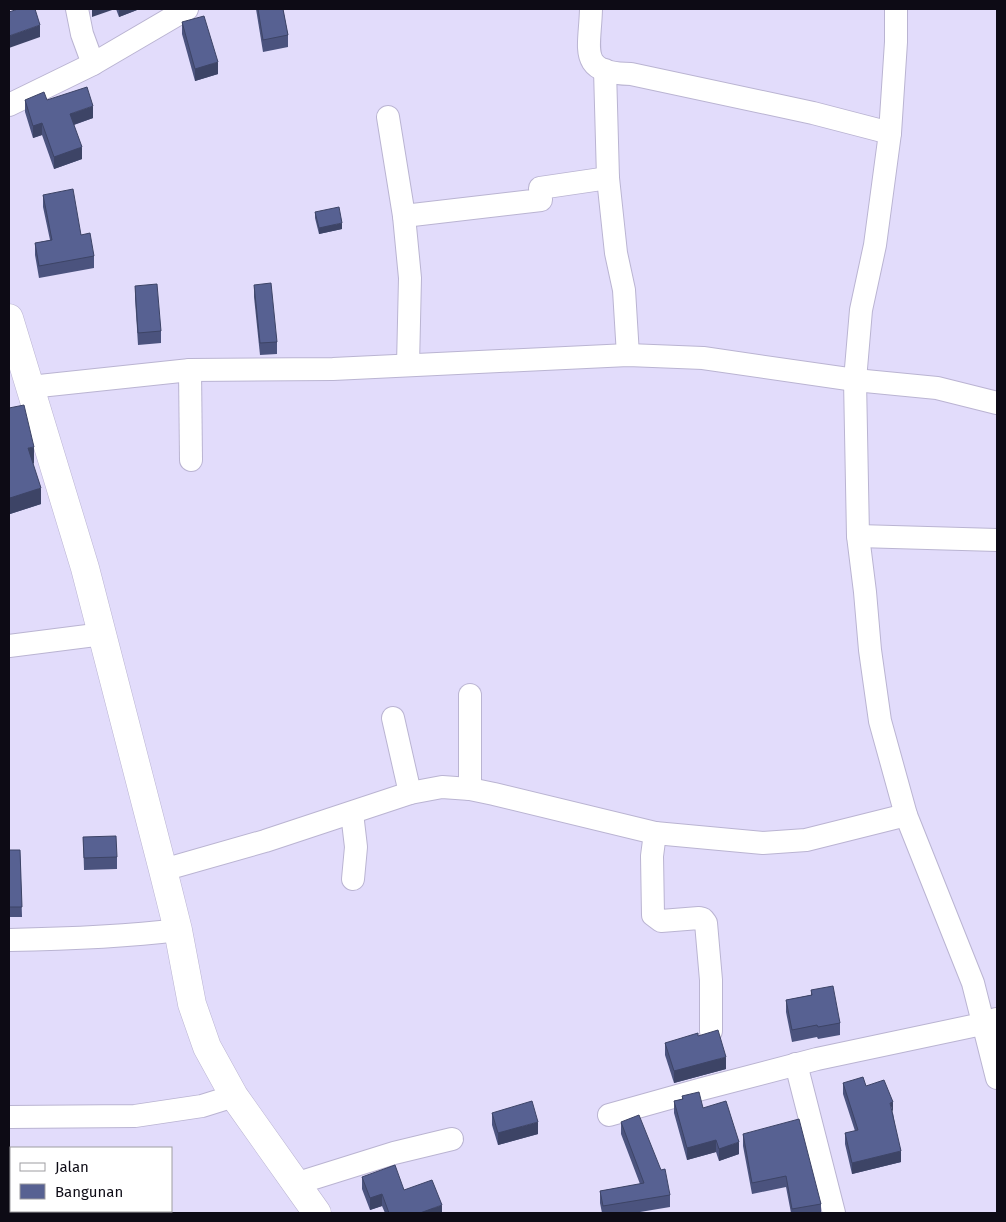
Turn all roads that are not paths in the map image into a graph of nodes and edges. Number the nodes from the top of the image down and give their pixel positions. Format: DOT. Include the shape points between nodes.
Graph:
graph roads {
  1 [pos="76,9"];
  2 [pos="187,9"];
  3 [pos="591,9"];
  4 [pos="896,9"];
  5 [pos="93,64"];
  6 [pos="605,70"];
  7 [pos="9,105"];
  8 [pos="388,117"];
  9 [pos="890,133"];
  10 [pos="608,178"];
  11 [pos="404,216"];
  12 [pos="9,318"];
  13 [pos="628,354"];
  14 [pos="408,365"];
  15 [pos="190,370"];
  16 [pos="856,380"];
  17 [pos="30,387"];
  18 [pos="997,403"];
  19 [pos="192,460"];
  20 [pos="858,536"];
  21 [pos="997,540"];
  22 [pos="103,634"];
  23 [pos="9,646"];
  24 [pos="470,695"];
  25 [pos="393,718"];
  26 [pos="470,789"];
  27 [pos="410,793"];
  28 [pos="352,813"];
  29 [pos="906,815"];
  30 [pos="655,833"];
  31 [pos="163,870"];
  32 [pos="353,879"];
  33 [pos="178,930"];
  34 [pos="9,940"];
  35 [pos="990,1021"];
  36 [pos="711,1031"];
  37 [pos="796,1064"];
  38 [pos="997,1078"];
  39 [pos="234,1096"];
  40 [pos="609,1115"];
  41 [pos="9,1117"];
  42 [pos="452,1139"];
  43 [pos="295,1184"];
  44 [pos="317,1213"];
  45 [pos="834,1213"];
  1 -- 5 [label="street"];
  2 -- 5 [label="street"];
  3 -- 6 [label="street" via="589,56 594,65"];
  4 -- 9 [label="street"];
  5 -- 7 [label="street"];
  6 -- 9 [label="street" via="814,113"];
  6 -- 10 [label="street"];
  8 -- 11 [label="street"];
  9 -- 16 [label="street" via="876,244 861,310"];
  10 -- 11 [label="street" via="540,188 541,200"];
  10 -- 13 [label="street" via="616,253 624,290"];
  11 -- 14 [label="street" via="410,278"];
  12 -- 17 [label="main road"];
  13 -- 14 [label="street"];
  13 -- 16 [label="street" via="703,358"];
  14 -- 15 [label="street"];
  15 -- 17 [label="street"];
  15 -- 19 [label="street"];
  16 -- 18 [label="street" via="937,388"];
  16 -- 20 [label="street"];
  17 -- 22 [label="main road"];
  20 -- 21 [label="street"];
  20 -- 29 [label="street" via="880,721"];
  22 -- 23 [label="street"];
  22 -- 31 [label="main road"];
  24 -- 26 [label="street"];
  25 -- 27 [label="street"];
  26 -- 27 [label="street" via="442,787"];
  26 -- 30 [label="street"];
  27 -- 28 [label="street"];
  28 -- 31 [label="street"];
  28 -- 32 [label="street" via="356,847"];
  29 -- 30 [label="street" via="806,840 763,843"];
  29 -- 35 [label="street"];
  30 -- 36 [label="street" via="653,916 661,921 699,918 706,923"];
  31 -- 33 [label="main road"];
  33 -- 34 [label="street" via="74,939"];
  33 -- 39 [label="main road" via="192,1004 207,1047"];
  35 -- 37 [label="street"];
  35 -- 38 [label="street"];
  37 -- 40 [label="street"];
  37 -- 45 [label="street"];
  39 -- 41 [label="street" via="202,1106 135,1116"];
  39 -- 43 [label="main road"];
  42 -- 43 [label="street" via="394,1153"];
  43 -- 44 [label="main road"];
}
